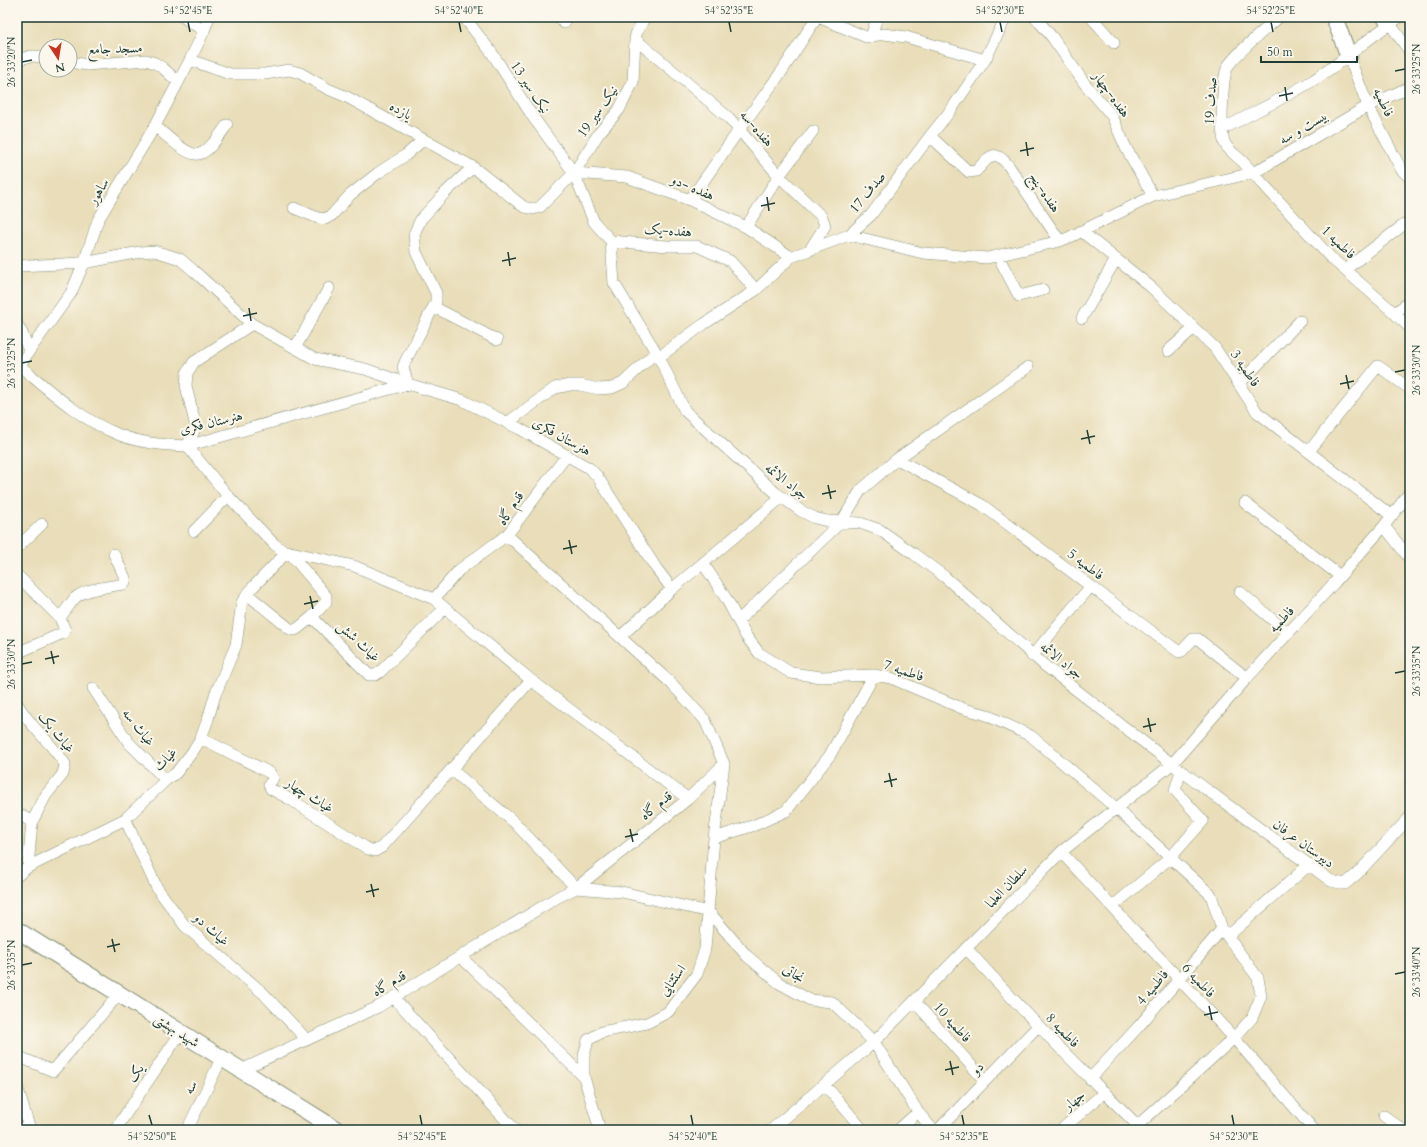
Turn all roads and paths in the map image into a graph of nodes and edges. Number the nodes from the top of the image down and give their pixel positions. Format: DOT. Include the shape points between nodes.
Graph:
graph roads {
  1 [pos="183,17"];
  2 [pos="208,17"];
  3 [pos="464,17"];
  4 [pos="645,17"];
  5 [pos="818,17"];
  6 [pos="877,17"];
  7 [pos="1006,17"];
  8 [pos="1036,17"];
  9 [pos="1091,17"];
  10 [pos="1279,17"];
  11 [pos="1334,17"];
  12 [pos="1392,19"];
  13 [pos="204,31"];
  14 [pos="871,37"];
  15 [pos="635,39"];
  16 [pos="1114,43"];
  17 [pos="1410,52"];
  18 [pos="38,56"];
  19 [pos="1348,57"];
  20 [pos="17,60"];
  21 [pos="190,60"];
  22 [pos="985,60"];
  23 [pos="78,63"];
  24 [pos="178,82"];
  25 [pos="1410,87"];
  26 [pos="1368,106"];
  27 [pos="227,125"];
  28 [pos="155,126"];
  29 [pos="1223,129"];
  30 [pos="739,130"];
  31 [pos="813,131"];
  32 [pos="930,136"];
  33 [pos="423,140"];
  34 [pos="472,167"];
  35 [pos="574,173"];
  36 [pos="1253,173"];
  37 [pos="779,176"];
  38 [pos="1410,178"];
  39 [pos="1153,196"];
  40 [pos="690,200"];
  41 [pos="294,208"];
  42 [pos="1410,220"];
  43 [pos="746,227"];
  44 [pos="1081,231"];
  45 [pos="849,235"];
  46 [pos="611,241"];
  47 [pos="1060,241"];
  48 [pos="809,251"];
  49 [pos="998,256"];
  50 [pos="790,257"];
  51 [pos="1116,259"];
  52 [pos="84,263"];
  53 [pos="17,266"];
  54 [pos="1346,269"];
  55 [pos="329,288"];
  56 [pos="756,290"];
  57 [pos="1042,290"];
  58 [pos="1410,301"];
  59 [pos="434,307"];
  60 [pos="1395,313"];
  61 [pos="1082,318"];
  62 [pos="1300,321"];
  63 [pos="17,324"];
  64 [pos="252,324"];
  65 [pos="1194,328"];
  66 [pos="1410,328"];
  67 [pos="498,340"];
  68 [pos="295,348"];
  69 [pos="29,351"];
  70 [pos="1168,351"];
  71 [pos="658,354"];
  72 [pos="1028,367"];
  73 [pos="18,368"];
  74 [pos="408,384"];
  75 [pos="1239,384"];
  76 [pos="1410,389"];
  77 [pos="507,423"];
  78 [pos="187,446"];
  79 [pos="1309,451"];
  80 [pos="567,456"];
  81 [pos="897,459"];
  82 [pos="1410,492"];
  83 [pos="228,496"];
  84 [pos="782,498"];
  85 [pos="1245,503"];
  86 [pos="1392,516"];
  87 [pos="842,521"];
  88 [pos="42,524"];
  89 [pos="1384,526"];
  90 [pos="194,531"];
  91 [pos="507,535"];
  92 [pos="17,548"];
  93 [pos="288,551"];
  94 [pos="114,554"];
  95 [pos="1410,559"];
  96 [pos="703,562"];
  97 [pos="17,575"];
  98 [pos="1340,576"];
  99 [pos="1091,586"];
  100 [pos="672,588"];
  101 [pos="1240,592"];
  102 [pos="247,594"];
  103 [pos="434,599"];
  104 [pos="445,608"];
  105 [pos="312,617"];
  106 [pos="60,618"];
  107 [pos="739,620"];
  108 [pos="1288,633"];
  109 [pos="620,637"];
  110 [pos="17,653"];
  111 [pos="1032,656"];
  112 [pos="874,675"];
  113 [pos="1247,678"];
  114 [pos="531,680"];
  115 [pos="93,688"];
  116 [pos="17,703"];
  117 [pos="201,738"];
  118 [pos="724,764"];
  119 [pos="1172,764"];
  120 [pos="452,770"];
  121 [pos="1181,771"];
  122 [pos="166,780"];
  123 [pos="688,799"];
  124 [pos="1116,808"];
  125 [pos="17,813"];
  126 [pos="1410,817"];
  127 [pos="125,819"];
  128 [pos="32,822"];
  129 [pos="714,838"];
  130 [pos="1060,852"];
  131 [pos="1170,858"];
  132 [pos="1309,866"];
  133 [pos="28,867"];
  134 [pos="17,876"];
  135 [pos="576,888"];
  136 [pos="1112,907"];
  137 [pos="708,912"];
  138 [pos="17,930"];
  139 [pos="1225,933"];
  140 [pos="966,948"];
  141 [pos="461,957"];
  142 [pos="1178,979"];
  143 [pos="119,994"];
  144 [pos="394,998"];
  145 [pos="914,1001"];
  146 [pos="1038,1026"];
  147 [pos="181,1032"];
  148 [pos="1234,1038"];
  149 [pos="307,1040"];
  150 [pos="874,1042"];
  151 [pos="17,1056"];
  152 [pos="222,1058"];
  153 [pos="241,1070"];
  154 [pos="584,1077"];
  155 [pos="1090,1078"];
  156 [pos="985,1081"];
  157 [pos="825,1085"];
  158 [pos="17,1086"];
  159 [pos="1105,1092"];
  160 [pos="918,1112"];
  161 [pos="1384,1116"];
  162 [pos="29,1128"];
  163 [pos="1067,1128"];
  164 [pos="1140,1128"];
  165 [pos="18,1130"];
  166 [pos="115,1130"];
  167 [pos="187,1130"];
  168 [pos="335,1130"];
  169 [pos="515,1130"];
  170 [pos="600,1130"];
  171 [pos="771,1130"];
  172 [pos="863,1130"];
  173 [pos="898,1130"];
  174 [pos="932,1130"];
  175 [pos="938,1130"];
  176 [pos="1314,1130"];
  177 [pos="1403,1130"];
  1 -- 13 [label="street"];
  2 -- 13 [label="street"];
  3 -- 35 [label="street, نیک سیر 13" via="492,53"];
  4 -- 15 [label="street, نیک سیر 19"];
  5 -- 14 [label="street"];
  5 -- 30 [label="street"];
  6 -- 14 [label="street"];
  7 -- 22 [label="street, صدف 17"];
  8 -- 39 [label="street, هفده-چهار" via="1112,116 1126,148"];
  9 -- 16 [label="street"];
  10 -- 29 [label="street, صدف 19" via="1227,68"];
  11 -- 19 [label="street"];
  12 -- 17 [label="street"];
  12 -- 19 [label="street"];
  13 -- 21 [label="street, ساهور"];
  14 -- 22 [label="street" via="884,34 906,37"];
  15 -- 30 [label="street, هفده-سه" via="729,118"];
  15 -- 35 [label="street, نیک سیر 19" via="633,82 627,96 619,110 599,132"];
  18 -- 20 [label="street"];
  19 -- 26 [label="street, فاطمیه"];
  19 -- 29 [label="street" via="1311,82"];
  21 -- 24 [label="street, ساهور"];
  21 -- 33 [label="street, یازده" via="230,74 265,74 289,70 300,72"];
  22 -- 32 [label="street, صدف 17"];
  23 -- 24 [label="street, مسجد جامع" via="87,65 146,60 163,68"];
  24 -- 28 [label="street, ساهور"];
  25 -- 26 [label="street, بیست و سه"];
  26 -- 36 [label="street, بیست و سه"];
  26 -- 38 [label="street, فاطمیه" via="1401,169"];
  27 -- 28 [label="street" via="208,148 199,154 188,152"];
  28 -- 52 [label="street, ساهور" via="98,220"];
  29 -- 36 [label="street, صدف 19" via="1223,138 1229,149"];
  30 -- 37 [label="street, هفده-سه"];
  30 -- 40 [label="street"];
  31 -- 37 [label="street"];
  32 -- 45 [label="street, صدف 17" via="871,215"];
  32 -- 47 [label="street, هفده-پنج" via="969,172 976,171 990,157 1001,157"];
  33 -- 34 [label="street, یازده"];
  33 -- 41 [label="street" via="406,155 378,173 325,219"];
  34 -- 35 [label="street, یازده" via="524,207 533,209 540,207"];
  34 -- 59 [label="street" via="421,219 414,234 416,252 436,293"];
  35 -- 40 [label="street, هفده -دو" via="627,177"];
  35 -- 46 [label="street" via="594,222"];
  36 -- 39 [label="street, بیست و سه"];
  36 -- 54 [label="street, فاطمیه 1" via="1331,258"];
  37 -- 43 [label="street"];
  37 -- 48 [label="street, هفده-سه" via="826,226"];
  39 -- 44 [label="street, بیست و سه"];
  40 -- 43 [label="street, هفده -دو"];
  42 -- 54 [label="street"];
  43 -- 50 [label="street, هفده -دو"];
  44 -- 47 [label="street, بیست و سه"];
  44 -- 51 [label="street, فاطمیه 3"];
  45 -- 48 [label="street, صدف 17"];
  45 -- 49 [label="street, بیست و سه" via="924,253 987,258"];
  46 -- 56 [label="street, هفده-یک" via="697,246 730,261"];
  46 -- 71 [label="street, جواد الائمه" via="614,283"];
  47 -- 49 [label="street, بیست و سه"];
  48 -- 50 [label="street, صدف 17"];
  49 -- 57 [label="street" via="1019,296"];
  50 -- 56 [label="street, صدف 17"];
  51 -- 61 [label="street"];
  51 -- 65 [label="street, فاطمیه 3" via="1151,287"];
  52 -- 53 [label="street, هنرستان فکری"];
  52 -- 64 [label="street, هنرستان فکری" via="140,252 154,251 168,255 180,260 194,271"];
  52 -- 69 [label="street, ساهور" via="71,293"];
  54 -- 60 [label="street, فاطمیه 1"];
  55 -- 68 [label="street"];
  56 -- 71 [label="street, صدف 17"];
  58 -- 60 [label="street"];
  59 -- 67 [label="street"];
  59 -- 74 [label="street" via="405,362"];
  60 -- 66 [label="street, فاطمیه 1"];
  62 -- 75 [label="street"];
  63 -- 69 [label="street"];
  64 -- 68 [label="street, هنرستان فکری"];
  64 -- 78 [label="street" via="194,362 187,373 186,386 195,423"];
  65 -- 70 [label="street"];
  65 -- 75 [label="street, فاطمیه 3" via="1215,348"];
  68 -- 74 [label="street, هنرستان فکری" via="315,359 366,369"];
  69 -- 73 [label="street, ساهور"];
  71 -- 77 [label="street, صدف 17" via="623,384 599,389 580,384 555,388"];
  71 -- 84 [label="street, جواد الائمه" via="685,411"];
  72 -- 81 [label="street"];
  73 -- 78 [label="street, هنرستان فکری" via="71,408 110,431 163,445"];
  74 -- 77 [label="street, هنرستان فکری" via="462,400"];
  74 -- 78 [label="street, هنرستان فکری"];
  75 -- 79 [label="street, فاطمیه 3" via="1258,412"];
  76 -- 79 [label="street" via="1378,366"];
  77 -- 80 [label="street, هنرستان فکری"];
  78 -- 83 [label="street"];
  79 -- 86 [label="street, فاطمیه 3"];
  80 -- 91 [label="street, قدم گاه"];
  80 -- 100 [label="street, هنرستان فکری" via="589,468 597,476 656,568"];
  81 -- 87 [label="street" via="861,490"];
  81 -- 99 [label="street, فاطمیه 5" via="982,505"];
  82 -- 86 [label="street, فاطمیه"];
  83 -- 90 [label="street"];
  83 -- 93 [label="street" via="274,544"];
  84 -- 87 [label="street, جواد الائمه" via="815,518"];
  84 -- 96 [label="street"];
  85 -- 98 [label="street"];
  86 -- 89 [label="street, فاطمیه"];
  87 -- 107 [label="street"];
  87 -- 111 [label="street, جواد الائمه" via="860,523 880,530 945,577"];
  88 -- 92 [label="street"];
  89 -- 95 [label="street"];
  89 -- 98 [label="street, فاطمیه"];
  91 -- 103 [label="street" via="459,570"];
  91 -- 109 [label="street, قدم گاه"];
  93 -- 102 [label="street"];
  93 -- 103 [label="street" via="354,566"];
  93 -- 105 [label="street" via="326,596 326,602"];
  94 -- 106 [label="street" via="126,578 125,582 80,595"];
  96 -- 100 [label="street"];
  96 -- 107 [label="street, فاطمیه 7"];
  97 -- 106 [label="street"];
  98 -- 108 [label="street, فاطمیه"];
  99 -- 111 [label="street"];
  99 -- 113 [label="street, فاطمیه 5" via="1179,652 1193,639 1198,639"];
  100 -- 109 [label="street"];
  101 -- 108 [label="street"];
  102 -- 105 [label="street" via="290,629 297,629"];
  102 -- 117 [label="street, غیاث" via="242,602 236,645 215,695"];
  103 -- 104 [label="street"];
  104 -- 105 [label="street, غیاث شش" via="375,675 369,675"];
  104 -- 114 [label="street"];
  106 -- 110 [label="street" via="65,630 63,633"];
  107 -- 112 [label="street, فاطمیه 7" via="746,636 759,653 792,672 822,677"];
  108 -- 113 [label="street, فاطمیه"];
  109 -- 118 [label="street, قدم گاه" via="671,683 705,720"];
  111 -- 119 [label="street, جواد الائمه"];
  112 -- 124 [label="street, فاطمیه 7" via="891,678 964,709 984,714 1031,736"];
  112 -- 129 [label="street" via="830,755 786,811 756,825"];
  113 -- 119 [label="street, فاطمیه"];
  114 -- 120 [label="street"];
  114 -- 123 [label="street"];
  115 -- 122 [label="street, غیاث سه" via="129,743"];
  116 -- 128 [label="street, غیاث یک" via="65,764 63,774 46,796"];
  117 -- 120 [label="street, غیاث چهار" via="270,773 273,778 269,785 271,789 375,851 382,847"];
  117 -- 122 [label="street, غیاث" via="176,773"];
  118 -- 123 [label="street, قدم گاه"];
  118 -- 129 [label="street, استثنایی"];
  119 -- 121 [label="street, دبیرستان عرفان"];
  119 -- 124 [label="street, سلطان العلما"];
  120 -- 135 [label="street" via="514,822"];
  121 -- 131 [label="street" via="1175,790 1203,821"];
  121 -- 132 [label="street, دبیرستان عرفان"];
  122 -- 127 [label="street, غیاث"];
  123 -- 135 [label="street, قدم گاه"];
  124 -- 130 [label="street, سلطان العلما"];
  124 -- 131 [label="street"];
  125 -- 128 [label="street"];
  126 -- 132 [label="street, دبیرستان عرفان" via="1345,884 1331,881"];
  127 -- 133 [label="street, غیاث"];
  127 -- 149 [label="street, غیاث دو" via="157,888 185,926 262,993"];
  128 -- 133 [label="street, غیاث یک"];
  129 -- 137 [label="street, استثنایی"];
  130 -- 136 [label="street, فاطمیه 6"];
  130 -- 140 [label="street, سلطان العلما"];
  131 -- 136 [label="street"];
  131 -- 139 [label="street" via="1211,895"];
  132 -- 139 [label="street, فاطمیه 4"];
  133 -- 134 [label="street, غیاث"];
  135 -- 137 [label="street" via="622,892"];
  135 -- 141 [label="street, قدم گاه"];
  136 -- 142 [label="street, فاطمیه 6"];
  137 -- 150 [label="street, نجاتی" via="748,956 779,983 810,1000 832,1002"];
  137 -- 154 [label="street, استثنایی" via="704,949 697,974 668,1012 647,1023 602,1032 588,1040 584,1056"];
  138 -- 143 [label="street, شهید بهشتی"];
  139 -- 142 [label="street, فاطمیه 4"];
  139 -- 148 [label="street" via="1258,978 1261,996 1252,1018"];
  140 -- 145 [label="street, سلطان العلما"];
  140 -- 146 [label="street, فاطمیه 8"];
  141 -- 144 [label="street, قدم گاه"];
  141 -- 154 [label="street"];
  142 -- 148 [label="street, فاطمیه 6"];
  142 -- 155 [label="street, فاطمیه 4"];
  143 -- 147 [label="street, شهید بهشتی"];
  143 -- 151 [label="street" via="53,1071"];
  144 -- 149 [label="street, قدم گاه"];
  144 -- 169 [label="street"];
  145 -- 150 [label="street, سلطان العلما"];
  145 -- 156 [label="street, فاطمیه 10"];
  146 -- 155 [label="street, فاطمیه 8"];
  146 -- 156 [label="street, دو"];
  147 -- 152 [label="street, شهید بهشتی"];
  147 -- 166 [label="street, یک"];
  148 -- 164 [label="street"];
  148 -- 176 [label="street, فاطمیه 6"];
  149 -- 153 [label="street, قدم گاه"];
  150 -- 157 [label="street, سلطان العلما"];
  150 -- 160 [label="street"];
  152 -- 153 [label="street, شهید بهشتی"];
  152 -- 167 [label="street, سه"];
  153 -- 168 [label="street, شهید بهشتی"];
  154 -- 170 [label="street, استثنایی"];
  155 -- 159 [label="street, فاطمیه 8"];
  156 -- 175 [label="street, دو"];
  157 -- 171 [label="street, سلطان العلما"];
  157 -- 172 [label="street"];
  158 -- 162 [label="street"];
  159 -- 163 [label="street, جهار"];
  159 -- 164 [label="street, فاطمیه 8"];
  160 -- 173 [label="street"];
  160 -- 174 [label="street"];
  161 -- 177 [label="street"];
  162 -- 165 [label="street"];
}
